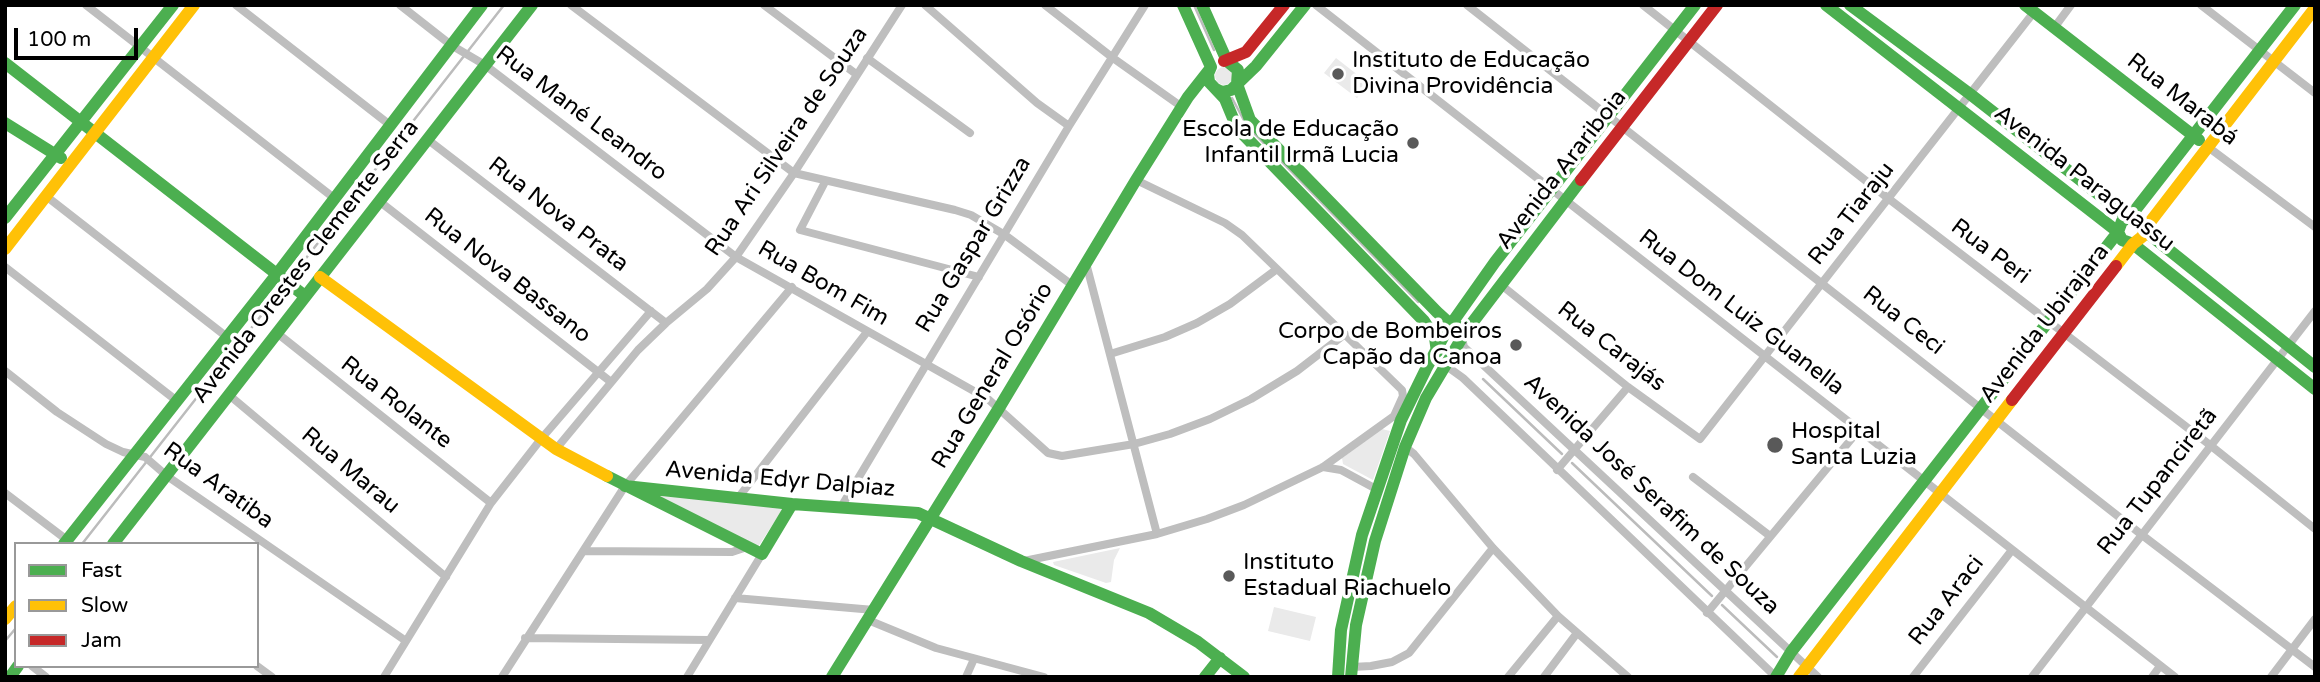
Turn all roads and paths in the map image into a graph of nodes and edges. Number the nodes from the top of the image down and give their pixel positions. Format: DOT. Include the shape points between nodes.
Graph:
graph roads {
  1 [pos="86,5"];
  2 [pos="173,5"];
  3 [pos="194,5"];
  4 [pos="236,5"];
  5 [pos="400,5"];
  6 [pos="482,5"];
  7 [pos="532,5"];
  8 [pos="571,5"];
  9 [pos="764,5"];
  10 [pos="902,5"];
  11 [pos="925,5"];
  12 [pos="1045,5"];
  13 [pos="1145,5"];
  14 [pos="1183,5"];
  15 [pos="1202,5"];
  16 [pos="1284,5"];
  17 [pos="1305,5"];
  18 [pos="1316,5"];
  19 [pos="1467,5"];
  20 [pos="1643,5"];
  21 [pos="1695,5"];
  22 [pos="1717,5"];
  23 [pos="1826,5"];
  24 [pos="1850,5"];
  25 [pos="2071,5"];
  26 [pos="2201,5"];
  27 [pos="2295,5"];
  28 [pos="2315,8"];
  29 [pos="2030,9"];
  30 [pos="2054,28"];
  31 [pos="1675,30"];
  32 [pos="1689,41"];
  33 [pos="140,47"];
  34 [pos="456,48"];
  35 [pos="2260,51"];
  36 [pos="153,57"];
  37 [pos="867,58"];
  38 [pos="1113,58"];
  39 [pos="1227,61"];
  40 [pos="2272,61"];
  41 [pos="5,63"];
  42 [pos="485,65"];
  43 [pos="1210,68"];
  44 [pos="856,74"];
  45 [pos="1634,82"];
  46 [pos="1237,84"];
  47 [pos="1215,88"];
  48 [pos="1648,93"];
  49 [pos="2315,93"];
  50 [pos="1970,94"];
  51 [pos="1185,102"];
  52 [pos="1959,109"];
  53 [pos="1608,116"];
  54 [pos="81,122"];
  55 [pos="5,123"];
  56 [pos="390,125"];
  57 [pos="1069,126"];
  58 [pos="1622,128"];
  59 [pos="95,133"];
  60 [pos="970,133"];
  61 [pos="2193,136"];
  62 [pos="427,139"];
  63 [pos="2208,147"];
  64 [pos="56,154"];
  65 [pos="70,165"];
  66 [pos="1567,169"];
  67 [pos="794,173"];
  68 [pos="1582,179"];
  69 [pos="1136,180"];
  70 [pos="825,181"];
  71 [pos="1551,189"];
  72 [pos="46,196"];
  73 [pos="334,198"];
  74 [pos="1889,199"];
  75 [pos="1566,200"];
  76 [pos="379,201"];
  77 [pos="6,216"];
  78 [pos="2129,218"];
  79 [pos="23,226"];
  80 [pos="2315,227"];
  81 [pos="2144,230"];
  82 [pos="2118,232"];
  83 [pos="1005,235"];
  84 [pos="1513,238"];
  85 [pos="2133,244"];
  86 [pos="5,248"];
  87 [pos="1527,249"];
  88 [pos="736,257"];
  89 [pos="1495,261"];
  90 [pos="1086,263"];
  91 [pos="5,267"];
  92 [pos="1277,269"];
  93 [pos="1509,272"];
  94 [pos="280,277"];
  95 [pos="979,277"];
  96 [pos="320,278"];
  97 [pos="1823,283"];
  98 [pos="1500,284"];
  99 [pos="1072,285"];
  100 [pos="792,287"];
  101 [pos="301,293"];
  102 [pos="652,311"];
  103 [pos="2315,311"];
  104 [pos="2049,321"];
  105 [pos="666,323"];
  106 [pos="1453,323"];
  107 [pos="867,332"];
  108 [pos="2064,333"];
  109 [pos="276,334"];
  110 [pos="1345,334"];
  111 [pos="227,337"];
  112 [pos="1462,338"];
  113 [pos="2288,347"];
  114 [pos="1437,349"];
  115 [pos="1111,354"];
  116 [pos="1765,357"];
  117 [pos="2278,360"];
  118 [pos="927,365"];
  119 [pos="1446,365"];
  120 [pos="2315,367"];
  121 [pos="5,371"];
  122 [pos="599,371"];
  123 [pos="611,382"];
  124 [pos="1628,387"];
  125 [pos="2315,388"];
  126 [pos="229,395"];
  127 [pos="177,401"];
  128 [pos="999,408"];
  129 [pos="1982,408"];
  130 [pos="1398,418"];
  131 [pos="1996,421"];
  132 [pos="1858,430"];
  133 [pos="541,439"];
  134 [pos="1700,439"];
  135 [pos="1134,444"];
  136 [pos="2210,445"];
  137 [pos="1405,447"];
  138 [pos="556,449"];
  139 [pos="1574,451"];
  140 [pos="140,456"];
  141 [pos="1323,467"];
  142 [pos="1557,470"];
  143 [pos="165,474"];
  144 [pos="1693,477"];
  145 [pos="1924,481"];
  146 [pos="625,486"];
  147 [pos="1378,490"];
  148 [pos="5,493"];
  149 [pos="1941,493"];
  150 [pos="737,498"];
  151 [pos="491,503"];
  152 [pos="792,504"];
  153 [pos="841,508"];
  154 [pos="931,518"];
  155 [pos="2315,528"];
  156 [pos="1157,534"];
  157 [pos="2142,535"];
  158 [pos="1770,536"];
  159 [pos="66,542"];
  160 [pos="114,542"];
  161 [pos="747,547"];
  162 [pos="1493,548"];
  163 [pos="2012,550"];
  164 [pos="584,551"];
  165 [pos="762,554"];
  166 [pos="1021,561"];
  167 [pos="446,577"];
  168 [pos="1724,592"];
  169 [pos="735,598"];
  170 [pos="2085,608"];
  171 [pos="1707,613"];
  172 [pos="871,615"];
  173 [pos="1558,615"];
  174 [pos="2315,619"];
  175 [pos="1577,633"];
  176 [pos="525,638"];
  177 [pos="709,640"];
  178 [pos="406,641"];
  179 [pos="2292,649"];
  180 [pos="1791,652"];
  181 [pos="1220,658"];
  182 [pos="974,659"];
  183 [pos="2160,666"];
  184 [pos="2315,667"];
  185 [pos="1351,672"];
  186 [pos="1802,672"];
  187 [pos="1241,676"];
  188 [pos="384,677"];
  189 [pos="502,677"];
  190 [pos="687,677"];
  191 [pos="832,677"];
  192 [pos="966,677"];
  193 [pos="1044,677"];
  194 [pos="1205,677"];
  195 [pos="1338,677"];
  196 [pos="1508,677"];
  197 [pos="1544,677"];
  198 [pos="1628,677"];
  199 [pos="1776,677"];
  200 [pos="1818,677"];
  201 [pos="1913,677"];
  202 [pos="2032,677"];
  203 [pos="2152,677"];
  204 [pos="2175,677"];
  205 [pos="2271,677"];
  1 -- 33 [label="street"];
  2 -- 33 [label="main road"];
  3 -- 36 [label="main road"];
  4 -- 56 [label="street"];
  5 -- 34 [label="street, Rua Mané Leandro"];
  6 -- 34 [label="main road, Avenida Orestes Clemente Serra"];
  7 -- 42 [label="main road, Avenida Orestes Clemente Serra"];
  8 -- 67 [label="street"];
  9 -- 44 [label="street"];
  10 -- 37 [label="street, Rua Ari Silveira de Souza"];
  11 -- 57 [label="street"];
  12 -- 38 [label="street"];
  13 -- 38 [label="street, Rua Gaspar Grizza"];
  14 -- 43 [label="main road"];
  15 -- 39 [label="main road"];
  16 -- 39 [label="main road" via="1246,52"];
  17 -- 46 [label="main road"];
  18 -- 71 [label="street, Rua Dom Luiz Guanella"];
  19 -- 53 [label="street, Rua Ceci"];
  20 -- 31 [label="street, Rua Peri"];
  21 -- 31 [label="main road, Avenida Arariboia"];
  22 -- 32 [label="main road, Avenida Arariboia"];
  23 -- 52 [label="main road, Avenida Paraguassu"];
  24 -- 50 [label="main road, Avenida Paraguassu"];
  25 -- 30 [label="street"];
  26 -- 35 [label="street"];
  27 -- 35 [label="main road, Avenida Ubirajara"];
  28 -- 40 [label="main road, Avenida Ubirajara"];
  29 -- 30 [label="main road, Rua Marabá"];
  29 -- 50 [label="street, Rua Tiaraju"];
  30 -- 61 [label="main road, Rua Marabá"];
  31 -- 32 [label="street, Rua Peri"];
  31 -- 45 [label="main road, Avenida Arariboia"];
  32 -- 48 [label="main road, Avenida Arariboia"];
  32 -- 74 [label="street, Rua Peri"];
  33 -- 36 [label="street"];
  33 -- 54 [label="main road"];
  34 -- 42 [label="street, Rua Mané Leandro"];
  34 -- 56 [label="main road, Avenida Orestes Clemente Serra"];
  35 -- 40 [label="street"];
  35 -- 61 [label="main road, Avenida Ubirajara"];
  36 -- 59 [label="main road"];
  36 -- 73 [label="street"];
  37 -- 44 [label="street, Rua Ari Silveira de Souza"];
  37 -- 60 [label="street"];
  38 -- 51 [label="street"];
  38 -- 57 [label="street, Rua Gaspar Grizza"];
  39 -- 43 [label="main road"];
  39 -- 46 [label="main road" via="1238,70"];
  40 -- 49 [label="street"];
  40 -- 63 [label="main road, Avenida Ubirajara"];
  41 -- 54 [label="main road"];
  42 -- 62 [label="main road, Avenida Orestes Clemente Serra"];
  42 -- 88 [label="street, Rua Mané Leandro"];
  43 -- 47 [label="main road" via="1209,82"];
  43 -- 51 [label="main road, Rua General Osório"];
  44 -- 67 [label="street, Rua Ari Silveira de Souza"];
  45 -- 48 [label="main road"];
  45 -- 53 [label="main road, Avenida Arariboia"];
  46 -- 47 [label="main road" via="1222,92"];
  46 -- 106 [label="main road" via="1250,120 1437,312"];
  47 -- 51 [label="main road"];
  47 -- 114 [label="main road" via="1237,128 1424,321 1436,338"];
  48 -- 58 [label="main road, Avenida Arariboia"];
  50 -- 52 [label="street, Rua Tiaraju"];
  50 -- 78 [label="main road, Avenida Paraguassu"];
  51 -- 69 [label="main road, Rua General Osório"];
  52 -- 74 [label="street, Rua Tiaraju"];
  52 -- 82 [label="main road, Avenida Paraguassu"];
  53 -- 58 [label="street, Rua Ceci"];
  53 -- 66 [label="main road, Avenida Arariboia"];
  54 -- 59 [label="main road"];
  54 -- 64 [label="main road"];
  55 -- 64 [label="main road"];
  56 -- 73 [label="main road, Avenida Orestes Clemente Serra"];
  57 -- 83 [label="street, Rua Gaspar Grizza"];
  58 -- 68 [label="main road, Avenida Arariboia"];
  58 -- 97 [label="street, Rua Ceci"];
  59 -- 65 [label="main road"];
  59 -- 94 [label="main road"];
  61 -- 63 [label="main road, Rua Marabá"];
  61 -- 78 [label="main road, Avenida Ubirajara"];
  62 -- 76 [label="main road, Avenida Orestes Clemente Serra"];
  62 -- 102 [label="street, Rua Nova Prata"];
  63 -- 80 [label="street, Rua Marabá"];
  63 -- 81 [label="main road, Avenida Ubirajara"];
  64 -- 65 [label="main road"];
  64 -- 77 [label="main road"];
  65 -- 72 [label="main road"];
  66 -- 68 [label="main road"];
  66 -- 71 [label="main road, Avenida Arariboia"];
  67 -- 70 [label="street"];
  67 -- 88 [label="street, Rua Ari Silveira de Souza"];
  68 -- 75 [label="main road, Avenida Arariboia"];
  69 -- 90 [label="main road, Rua General Osório"];
  69 -- 92 [label="street" via="1225,223"];
  70 -- 83 [label="street" via="955,209"];
  70 -- 95 [label="street" via="800,230"];
  71 -- 75 [label="street, Rua Dom Luiz Guanella"];
  71 -- 84 [label="main road, Avenida Arariboia"];
  72 -- 79 [label="main road"];
  72 -- 111 [label="street"];
  73 -- 94 [label="main road, Avenida Orestes Clemente Serra"];
  74 -- 97 [label="street, Rua Tiaraju"];
  74 -- 104 [label="street, Rua Peri"];
  75 -- 87 [label="main road, Avenida Arariboia"];
  75 -- 116 [label="street, Rua Dom Luiz Guanella"];
  76 -- 96 [label="main road, Avenida Orestes Clemente Serra"];
  76 -- 122 [label="street, Rua Nova Bassano"];
  77 -- 79 [label="street"];
  78 -- 81 [label="main road, Avenida Paraguassu" via="2141,222"];
  78 -- 82 [label="main road, Avenida Ubirajara"];
  79 -- 86 [label="main road"];
  81 -- 85 [label="main road, Avenida Ubirajara"];
  81 -- 113 [label="main road, Avenida Paraguassu"];
  82 -- 85 [label="main road, Avenida Paraguassu"];
  82 -- 104 [label="main road, Avenida Ubirajara"];
  83 -- 95 [label="street, Rua Gaspar Grizza"];
  83 -- 99 [label="street"];
  84 -- 87 [label="main road"];
  84 -- 89 [label="main road, Avenida Arariboia"];
  85 -- 108 [label="main road, Avenida Ubirajara"];
  85 -- 117 [label="main road, Avenida Paraguassu"];
  87 -- 93 [label="main road, Avenida Arariboia"];
  88 -- 100 [label="street, Rua Bom Fim"];
  88 -- 105 [label="street, Rua Ari Silveira de Souza"];
  89 -- 93 [label="main road"];
  89 -- 106 [label="main road, Avenida Arariboia"];
  90 -- 99 [label="main road, Rua General Osório"];
  90 -- 115 [label="street"];
  91 -- 127 [label="street"];
  92 -- 110 [label="street"];
  92 -- 115 [label="street" via="1198,323"];
  93 -- 98 [label="main road, Avenida Arariboia"];
  94 -- 101 [label="main road"];
  94 -- 111 [label="main road, Avenida Orestes Clemente Serra"];
  95 -- 118 [label="street, Rua Gaspar Grizza"];
  96 -- 101 [label="main road, Avenida Orestes Clemente Serra"];
  96 -- 133 [label="main road"];
  97 -- 116 [label="street, Rua Tiaraju"];
  97 -- 129 [label="street, Rua Ceci"];
  98 -- 112 [label="main road, Avenida Arariboia"];
  98 -- 124 [label="street, Rua Carajás"];
  99 -- 128 [label="main road, Rua General Osório"];
  100 -- 107 [label="street, Rua Bom Fim"];
  100 -- 146 [label="street"];
  101 -- 109 [label="main road, Avenida Orestes Clemente Serra"];
  102 -- 105 [label="street, Rua Nova Prata"];
  102 -- 122 [label="street"];
  103 -- 113 [label="street, Rua Tupanciretã"];
  104 -- 108 [label="street, Rua Peri"];
  104 -- 129 [label="main road, Avenida Ubirajara"];
  105 -- 123 [label="street, Rua Ari Silveira de Souza"];
  106 -- 112 [label="main road" via="1461,329"];
  106 -- 114 [label="main road, Avenida Arariboia"];
  107 -- 118 [label="street, Rua Bom Fim"];
  107 -- 150 [label="street"];
  108 -- 131 [label="main road, Avenida Ubirajara"];
  108 -- 136 [label="street, Rua Peri"];
  109 -- 126 [label="main road, Avenida Orestes Clemente Serra"];
  109 -- 151 [label="street, Rua Rolante"];
  110 -- 130 [label="street" via="1402,390"];
  110 -- 135 [label="street, Rua Bom Fim" via="1251,399 1210,419"];
  111 -- 127 [label="main road, Avenida Orestes Clemente Serra"];
  112 -- 119 [label="main road, Avenida Arariboia"];
  112 -- 139 [label="street, Avenida José Serafim de Souza" via="1464,347"];
  113 -- 117 [label="street, Rua Tupanciretã"];
  113 -- 120 [label="main road, Avenida Paraguassu"];
  114 -- 119 [label="main road" via="1439,362"];
  114 -- 130 [label="main road, Avenida Arariboia"];
  115 -- 135 [label="street"];
  116 -- 132 [label="street, Rua Dom Luiz Guanella"];
  116 -- 134 [label="street, Rua Tiaraju"];
  117 -- 125 [label="main road, Avenida Paraguassu"];
  117 -- 136 [label="street, Rua Tupanciretã"];
  118 -- 128 [label="street, Rua Bom Fim"];
  118 -- 153 [label="street, Rua Gaspar Grizza"];
  119 -- 137 [label="main road, Avenida Arariboia"];
  119 -- 142 [label="street, Avenida José Serafim de Souza"];
  121 -- 140 [label="street, Rua Aratiba" via="106,444"];
  122 -- 123 [label="street, Rua Nova Bassano"];
  122 -- 133 [label="street"];
  123 -- 138 [label="street, Rua Ari Silveira de Souza"];
  124 -- 134 [label="street, Rua Carajás"];
  124 -- 139 [label="street"];
  126 -- 143 [label="main road, Avenida Orestes Clemente Serra"];
  126 -- 167 [label="street, Rua Marau"];
  127 -- 140 [label="main road, Avenida Orestes Clemente Serra"];
  128 -- 135 [label="street, Rua Bom Fim" via="1048,453 1062,456"];
  128 -- 154 [label="main road, Rua General Osório"];
  129 -- 131 [label="street, Rua Ceci"];
  129 -- 145 [label="main road, Avenida Ubirajara"];
  130 -- 141 [label="street"];
  130 -- 147 [label="main road, Avenida Arariboia"];
  131 -- 149 [label="main road, Avenida Ubirajara"];
  131 -- 157 [label="street, Rua Ceci"];
  132 -- 145 [label="street, Rua Dom Luiz Guanella"];
  132 -- 158 [label="street"];
  133 -- 138 [label="main road"];
  133 -- 151 [label="street"];
  135 -- 156 [label="street"];
  136 -- 155 [label="street, Rua Peri"];
  136 -- 157 [label="street, Rua Tupanciretã"];
  137 -- 162 [label="street"];
  137 -- 185 [label="main road, Avenida Arariboia" via="1375,541 1356,625"];
  138 -- 146 [label="main road"];
  139 -- 142 [label="street"];
  139 -- 168 [label="street, Avenida José Serafim de Souza"];
  140 -- 143 [label="street, Rua Aratiba"];
  140 -- 159 [label="main road, Avenida Orestes Clemente Serra"];
  141 -- 147 [label="street" via="1341,470"];
  141 -- 156 [label="street" via="1244,505"];
  142 -- 171 [label="street, Avenida José Serafim de Souza"];
  143 -- 160 [label="main road, Avenida Orestes Clemente Serra"];
  143 -- 178 [label="street, Rua Aratiba"];
  144 -- 158 [label="street"];
  145 -- 149 [label="street, Rua Dom Luiz Guanella"];
  145 -- 180 [label="main road, Avenida Ubirajara"];
  146 -- 150 [label="main road, Avenida Edyr Dalpiaz"];
  146 -- 161 [label="main road"];
  146 -- 164 [label="street"];
  147 -- 195 [label="main road, Avenida Arariboia" via="1346,602"];
  148 -- 159 [label="street"];
  149 -- 163 [label="street, Rua Dom Luiz Guanella"];
  149 -- 186 [label="main road, Avenida Ubirajara"];
  150 -- 152 [label="main road, Avenida Edyr Dalpiaz"];
  151 -- 167 [label="street"];
  152 -- 153 [label="main road, Avenida Edyr Dalpiaz"];
  152 -- 165 [label="main road"];
  153 -- 154 [label="main road, Avenida Edyr Dalpiaz" via="918,513"];
  154 -- 166 [label="main road, Avenida Edyr Dalpiaz"];
  154 -- 172 [label="main road, Rua General Osório"];
  156 -- 166 [label="street"];
  157 -- 170 [label="street, Rua Tupanciretã"];
  157 -- 179 [label="street, Rua Ceci"];
  158 -- 168 [label="street"];
  161 -- 164 [label="street" via="732,552"];
  161 -- 165 [label="main road"];
  162 -- 173 [label="street"];
  162 -- 185 [label="street" via="1409,653"];
  163 -- 170 [label="street, Rua Dom Luiz Guanella"];
  163 -- 201 [label="street, Rua Araci"];
  164 -- 176 [label="street"];
  165 -- 169 [label="street"];
  166 -- 181 [label="main road, Avenida Edyr Dalpiaz" via="1149,613"];
  167 -- 178 [label="street"];
  168 -- 171 [label="street"];
  168 -- 180 [label="street, Avenida José Serafim de Souza"];
  169 -- 172 [label="street"];
  169 -- 177 [label="street"];
  170 -- 183 [label="street, Rua Dom Luiz Guanella"];
  170 -- 202 [label="street, Rua Tupanciretã"];
  171 -- 199 [label="street, Avenida José Serafim de Souza"];
  172 -- 182 [label="street" via="936,648"];
  172 -- 191 [label="main road, Rua General Osório"];
  173 -- 175 [label="street"];
  173 -- 196 [label="street"];
  174 -- 179 [label="street"];
  175 -- 197 [label="street"];
  175 -- 198 [label="street"];
  176 -- 177 [label="street"];
  176 -- 189 [label="street"];
  177 -- 190 [label="street"];
  178 -- 188 [label="street"];
  179 -- 184 [label="street, Rua Ceci"];
  179 -- 205 [label="street"];
  180 -- 186 [label="street, Avenida José Serafim de Souza"];
  180 -- 199 [label="main road, Avenida Ubirajara"];
  181 -- 187 [label="main road, Avenida Edyr Dalpiaz"];
  181 -- 194 [label="main road"];
  182 -- 192 [label="street"];
  182 -- 193 [label="street"];
  183 -- 203 [label="street"];
  183 -- 204 [label="street, Rua Dom Luiz Guanella"];
  186 -- 200 [label="street, Avenida José Serafim de Souza"];
}
